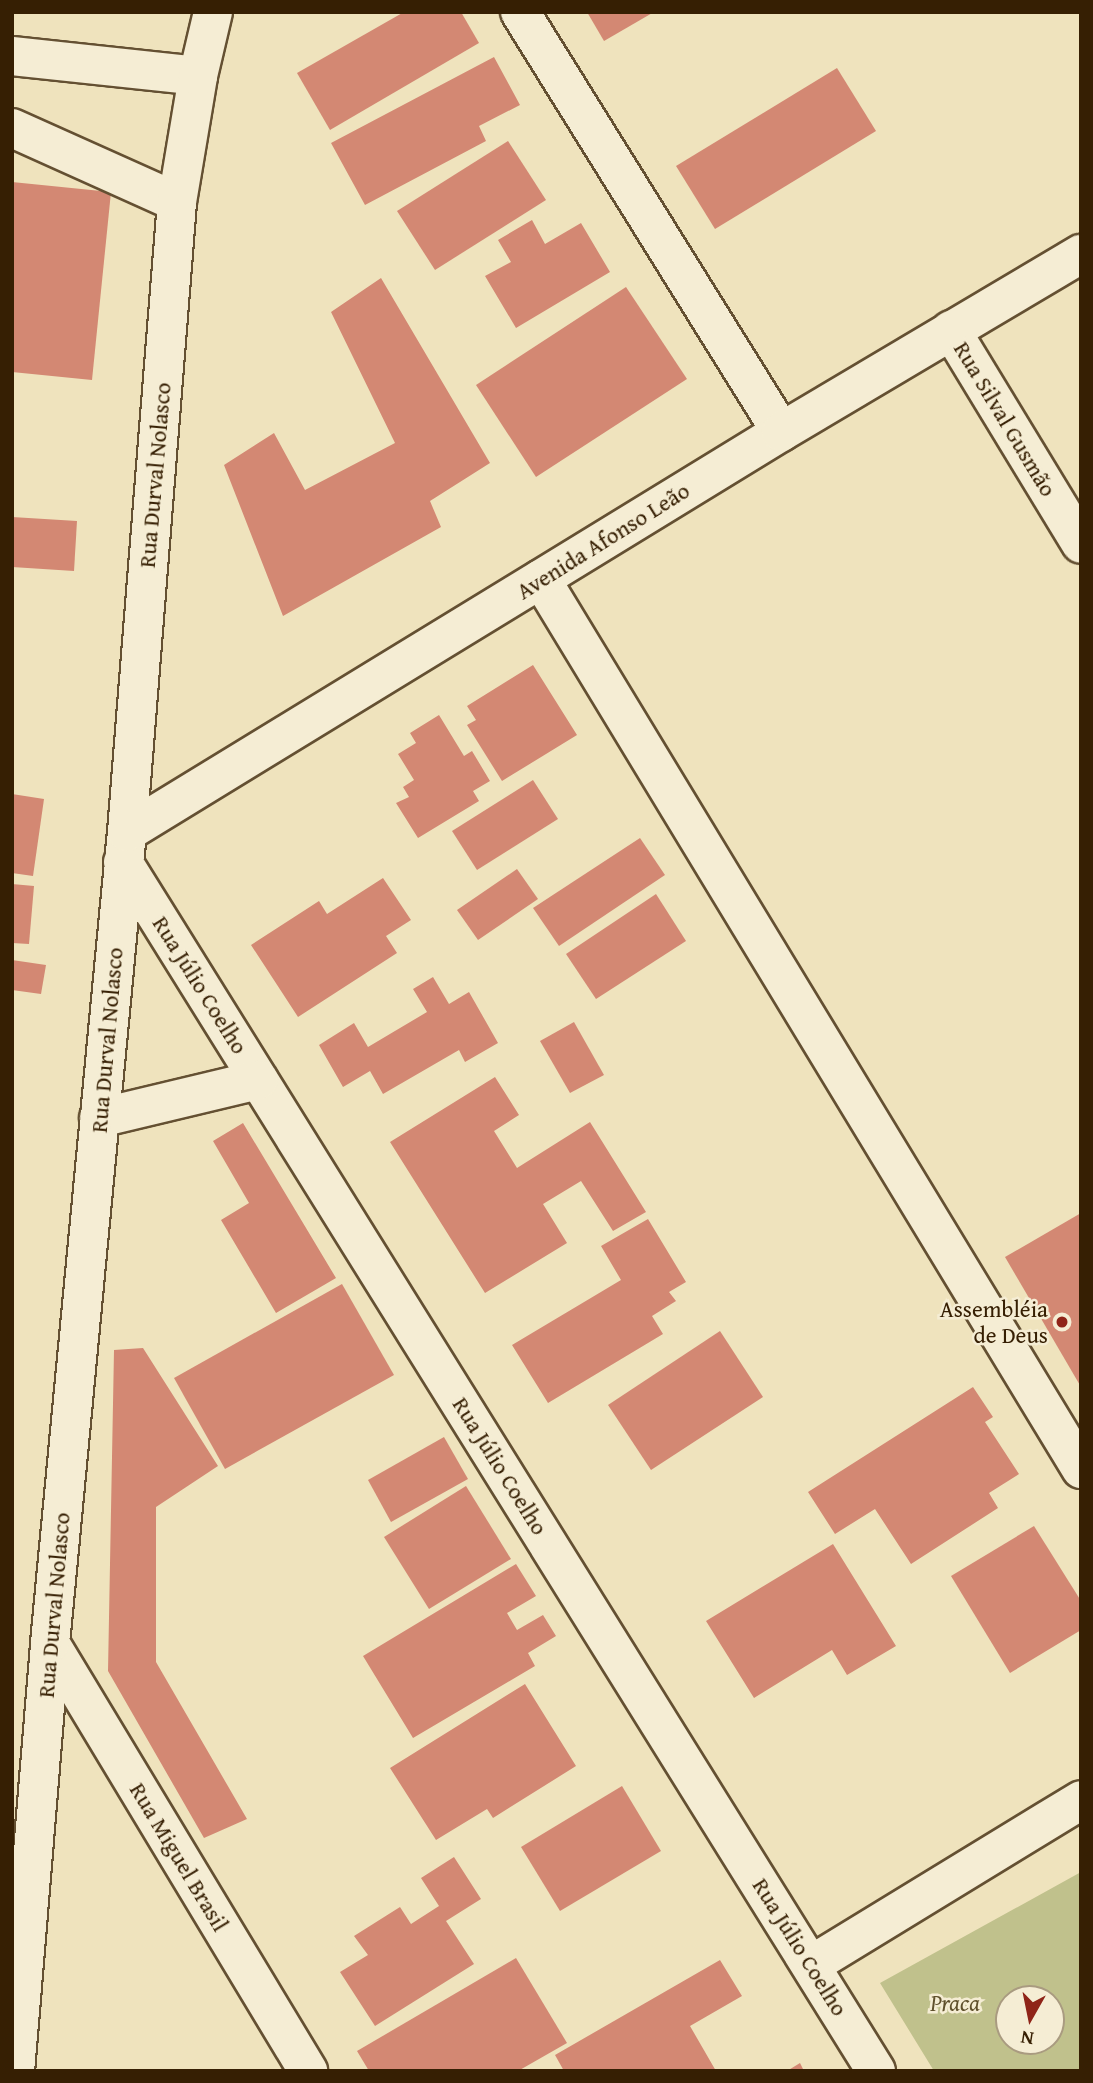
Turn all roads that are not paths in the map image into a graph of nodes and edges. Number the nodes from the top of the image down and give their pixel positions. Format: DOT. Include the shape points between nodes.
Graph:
graph roads {
  1 [pos="213,12"];
  2 [pos="520,12"];
  3 [pos="12,56"];
  4 [pos="198,76"];
  5 [pos="12,128"];
  6 [pos="177,202"];
  7 [pos="1081,254"];
  8 [pos="951,330"];
  9 [pos="781,432"];
  10 [pos="1081,544"];
  11 [pos="541,579"];
  12 [pos="125,847"];
  13 [pos="259,1080"];
  14 [pos="99,1118"];
  15 [pos="1081,1469"];
  16 [pos="50,1643"];
  17 [pos="1081,1800"];
  18 [pos="811,1965"];
  19 [pos="15,2071"];
  20 [pos="308,2071"];
  21 [pos="876,2071"];
  1 -- 4 [label="street, Rua Durval Nolasco"];
  2 -- 9 [label="street"];
  3 -- 4 [label="street"];
  4 -- 6 [label="street, Rua Durval Nolasco"];
  5 -- 6 [label="street"];
  6 -- 12 [label="street, Rua Durval Nolasco"];
  7 -- 8 [label="street, Avenida Afonso Leão"];
  8 -- 9 [label="street, Avenida Afonso Leão"];
  8 -- 10 [label="street, Rua Silval Gusmão"];
  9 -- 11 [label="street, Avenida Afonso Leão"];
  11 -- 12 [label="street, Avenida Afonso Leão"];
  11 -- 15 [label="street"];
  12 -- 13 [label="street, Rua Júlio Coelho"];
  12 -- 14 [label="street, Rua Durval Nolasco"];
  13 -- 14 [label="street"];
  13 -- 18 [label="street, Rua Júlio Coelho"];
  14 -- 16 [label="street, Rua Durval Nolasco"];
  16 -- 19 [label="street, Rua Durval Nolasco"];
  16 -- 20 [label="street, Rua Miguel Brasil"];
  17 -- 18 [label="street"];
  18 -- 21 [label="street, Rua Júlio Coelho"];
}
